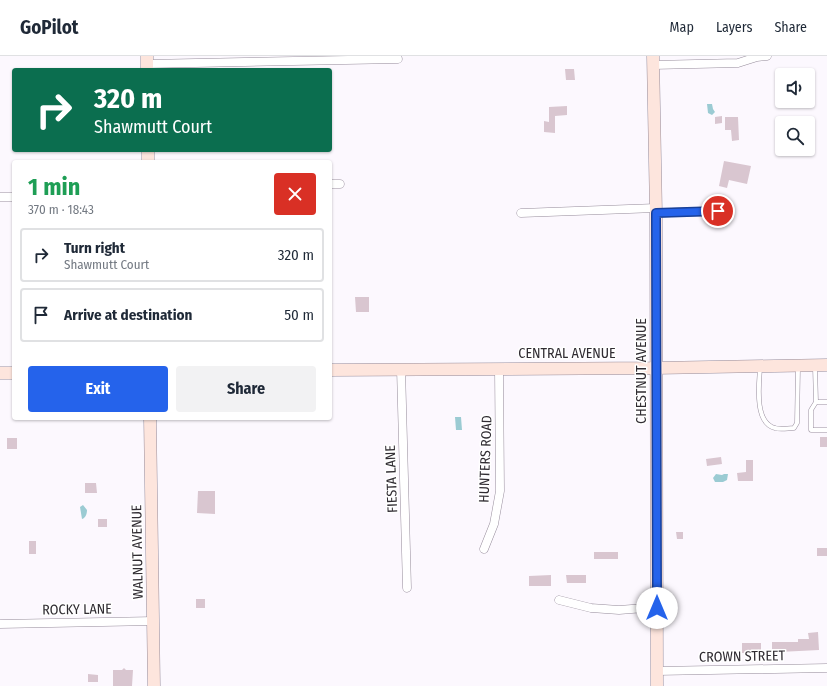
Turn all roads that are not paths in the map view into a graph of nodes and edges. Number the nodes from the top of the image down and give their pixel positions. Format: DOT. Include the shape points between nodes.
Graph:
graph roads {
  1 [pos="767,56"];
  2 [pos="398,59"];
  3 [pos="653,61"];
  4 [pos="147,63"];
  5 [pos="332,184"];
  6 [pos="340,184"];
  7 [pos="0,197"];
  8 [pos="12,197"];
  9 [pos="656,210"];
  10 [pos="718,211"];
  11 [pos="521,213"];
  12 [pos="798,365"];
  13 [pos="821,365"];
  14 [pos="760,366"];
  15 [pos="499,368"];
  16 [pos="656,368"];
  17 [pos="401,369"];
  18 [pos="332,370"];
  19 [pos="0,373"];
  20 [pos="12,373"];
  21 [pos="816,402"];
  22 [pos="827,402"];
  23 [pos="150,420"];
  24 [pos="827,430"];
  25 [pos="484,549"];
  26 [pos="407,588"];
  27 [pos="559,600"];
  28 [pos="657,608"];
  29 [pos="154,621"];
  30 [pos="0,624"];
  31 [pos="827,668"];
  32 [pos="657,671"];
  33 [pos="154,686"];
  34 [pos="658,686"];
  1 -- 3 [label="street" via="738,63"];
  2 -- 4 [label="street"];
  3 -- 9 [label="street, CHESTNUT AVENUE"];
  5 -- 6 [label="street"];
  7 -- 8 [label="street"];
  9 -- 10 [label="street"];
  9 -- 11 [label="street"];
  9 -- 16 [label="street, CHESTNUT AVENUE"];
  12 -- 13 [label="street, CENTRAL AVENUE"];
  12 -- 14 [label="street, CENTRAL AVENUE"];
  12 -- 14 [label="lane" via="797,423 794,428 783,429 774,428 766,423 760,411"];
  13 -- 21 [label="lane"];
  14 -- 16 [label="street, CENTRAL AVENUE"];
  15 -- 16 [label="street, CENTRAL AVENUE"];
  15 -- 17 [label="street, CENTRAL AVENUE"];
  15 -- 25 [label="street, HUNTERS ROAD" via="500,491 494,524"];
  16 -- 28 [label="street, CHESTNUT AVENUE"];
  17 -- 18 [label="street, CENTRAL AVENUE"];
  17 -- 26 [label="street, FIESTA LANE"];
  19 -- 20 [label="street"];
  21 -- 22 [label="lane"];
  21 -- 24 [label="lane" via="811,410 811,430"];
  23 -- 29 [label="street, WALNUT AVENUE"];
  27 -- 28 [label="street" via="592,608"];
  28 -- 32 [label="street, CHESTNUT AVENUE"];
  29 -- 30 [label="street, ROCKY LANE"];
  29 -- 33 [label="street, WALNUT AVENUE"];
  31 -- 32 [label="street, CROWN STREET"];
  32 -- 34 [label="street, CHESTNUT AVENUE"];
}
